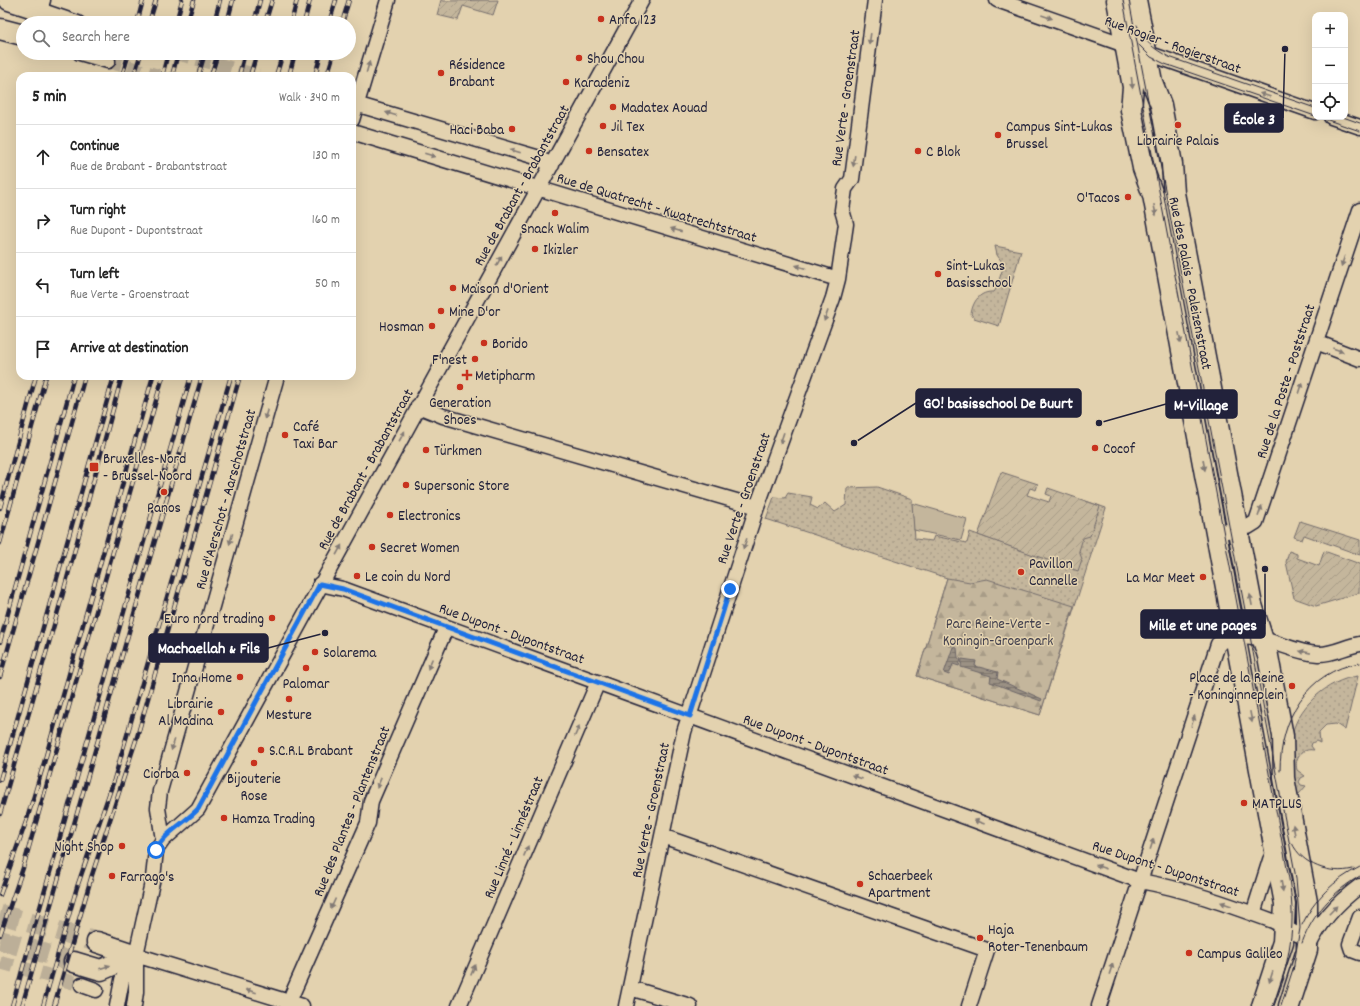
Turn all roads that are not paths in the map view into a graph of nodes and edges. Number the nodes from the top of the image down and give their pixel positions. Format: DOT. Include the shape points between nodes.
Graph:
graph roads {
  1 [pos="9,0"];
  2 [pos="388,0"];
  3 [pos="642,0"];
  4 [pos="876,0"];
  5 [pos="997,0"];
  6 [pos="1117,0"];
  7 [pos="1136,0"];
  8 [pos="40,11"];
  9 [pos="56,16"];
  10 [pos="0,29"];
  11 [pos="16,33"];
  12 [pos="1125,45"];
  13 [pos="1146,53"];
  14 [pos="104,60"];
  15 [pos="108,61"];
  16 [pos="356,97"];
  17 [pos="356,104"];
  18 [pos="1312,111"];
  19 [pos="1340,120"];
  20 [pos="1360,127"];
  21 [pos="356,133"];
  22 [pos="552,165"];
  23 [pos="538,189"];
  24 [pos="1360,210"];
  25 [pos="838,279"];
  26 [pos="1316,342"];
  27 [pos="1360,359"];
  28 [pos="276,380"];
  29 [pos="418,406"];
  30 [pos="757,507"];
  31 [pos="1238,529"];
  32 [pos="1216,533"];
  33 [pos="320,584"];
  34 [pos="446,628"];
  35 [pos="1235,637"];
  36 [pos="1262,638"];
  37 [pos="1360,644"];
  38 [pos="598,682"];
  39 [pos="690,716"];
  40 [pos="662,836"];
  41 [pos="163,840"];
  42 [pos="1276,848"];
  43 [pos="1140,881"];
  44 [pos="1360,886"];
  45 [pos="1253,914"];
  46 [pos="1360,917"];
  47 [pos="1300,937"];
  48 [pos="97,942"];
  49 [pos="1356,951"];
  50 [pos="136,955"];
  51 [pos="74,962"];
  52 [pos="82,985"];
  53 [pos="630,988"];
  54 [pos="96,990"];
  55 [pos="293,1005"];
  56 [pos="117,1006"];
  57 [pos="134,1006"];
  58 [pos="458,1006"];
  59 [pos="626,1006"];
  60 [pos="690,1006"];
  61 [pos="968,1006"];
  62 [pos="1098,1006"];
  63 [pos="1262,1006"];
  64 [pos="1289,1006"];
  1 -- 8 [label="main road"];
  16 -- 2 [label="street, one-way"];
  3 -- 22 [label="street, Rue de Brabant - Brabantstraat"];
  4 -- 25 [label="street, Rue Verte - Groenstraat, one-way" via="852,179 845,189 842,210 846,224"];
  5 -- 12 [label="street, Rue Rogier - Rogierstraat, one-way"];
  6 -- 12 [label="main road, Rue des Palais - Paleizenstraat"];
  7 -- 13 [label="main road, Rue des Palais - Paleizenstraat"];
  8 -- 9 [label="street"];
  10 -- 11 [label="main road"];
  12 -- 13 [label="street, Rue Rogier - Rogierstraat"];
  12 -- 32 [label="main road, Rue des Palais - Paleizenstraat, one-way" via="1133,87 1131,110 1143,168 1153,195"];
  18 -- 13 [label="street, Rue Rogier - Rogierstraat, one-way"];
  13 -- 31 [label="main road, Rue des Palais - Paleizenstraat" via="1152,82 1161,105 1172,164 1174,193"];
  14 -- 15 [label="street"];
  22 -- 17 [label="street, Rue de Quatrecht - Kwatrechtstraat, one-way" via="536,157"];
  19 -- 20 [label="street"];
  21 -- 23 [label="street, Rue de Quatrecht - Kwatrechtstraat, one-way"];
  22 -- 23 [label="street, Rue de Brabant - Brabantstraat"];
  25 -- 23 [label="street, Rue de Quatrecht - Kwatrechtstraat, one-way"];
  29 -- 23 [label="street, Rue de Brabant - Brabantstraat, one-way"];
  24 -- 26 [label="street, Rue de la Poste - Poststraat, one-way"];
  25 -- 30 [label="street, Rue Verte - Groenstraat, one-way"];
  26 -- 27 [label="street, one-way"];
  31 -- 26 [label="street, Rue de la Poste - Poststraat, one-way" via="1256,522"];
  28 -- 41 [label="street, Rue d'Aerschot - Aarschotstraat, one-way" via="160,791 158,804"];
  29 -- 30 [label="street" via="443,416"];
  33 -- 29 [label="street, Rue de Brabant - Brabantstraat, one-way"];
  30 -- 39 [label="street, Rue Verte - Groenstraat, one-way"];
  31 -- 32 [label="street, Rue de la Poste - Poststraat"];
  36 -- 31 [label="main road, Rue des Palais - Paleizenstraat, one-way" via="1252,605"];
  32 -- 35 [label="main road, Rue des Palais - Paleizenstraat"];
  33 -- 34 [label="street, Rue Dupont - Dupontstraat" via="343,589"];
  33 -- 41 [label="street, Rue de Brabant - Brabantstraat" via="198,809"];
  34 -- 38 [label="street, Rue Dupont - Dupontstraat"];
  34 -- 55 [label="street, Rue des Plantes - Plantenstraat, one-way" via="371,801 368,823"];
  35 -- 36 [label="street"];
  35 -- 42 [label="main road, one-way"];
  43 -- 35 [label="street, one-way" via="1218,644"];
  37 -- 36 [label="street, one-way" via="1319,654 1293,649"];
  47 -- 36 [label="main road, one-way" via="1307,902 1282,769 1283,736 1268,656"];
  38 -- 39 [label="street, Rue Dupont - Dupontstraat"];
  58 -- 38 [label="street, Rue Linné - Linnéstraat, one-way"];
  39 -- 40 [label="street, Rue Verte - Groenstraat" via="684,732"];
  43 -- 39 [label="street, Rue Dupont - Dupontstraat, one-way"];
  40 -- 53 [label="street, Rue Verte - Groenstraat"];
  40 -- 61 [label="street" via="987,950"];
  41 -- 50 [label="street, Rue de Brabant - Brabantstraat" via="156,850 153,878"];
  42 -- 45 [label="street"];
  42 -- 47 [label="main road, one-way" via="1285,904"];
  45 -- 43 [label="street, Rue Dupont - Dupontstraat, one-way" via="1210,899"];
  62 -- 43 [label="street, one-way"];
  47 -- 44 [label="street, one-way" via="1318,929 1329,914"];
  45 -- 47 [label="street, Rue Dupont - Dupontstraat"];
  46 -- 49 [label="street" via="1350,944"];
  47 -- 63 [label="main road, one-way" via="1283,942"];
  47 -- 64 [label="main road"];
  48 -- 50 [label="main road"];
  51 -- 50 [label="main road, one-way" via="101,970"];
  55 -- 50 [label="street, one-way"];
  50 -- 56 [label="street, Rue de Brabant - Brabantstraat" via="122,980"];
  50 -- 57 [label="street, Rue de Brabant - Brabantstraat"];
  52 -- 54 [label="street"];
  53 -- 59 [label="street, Rue Verte - Groenstraat"];
  53 -- 60 [label="street"];
}
